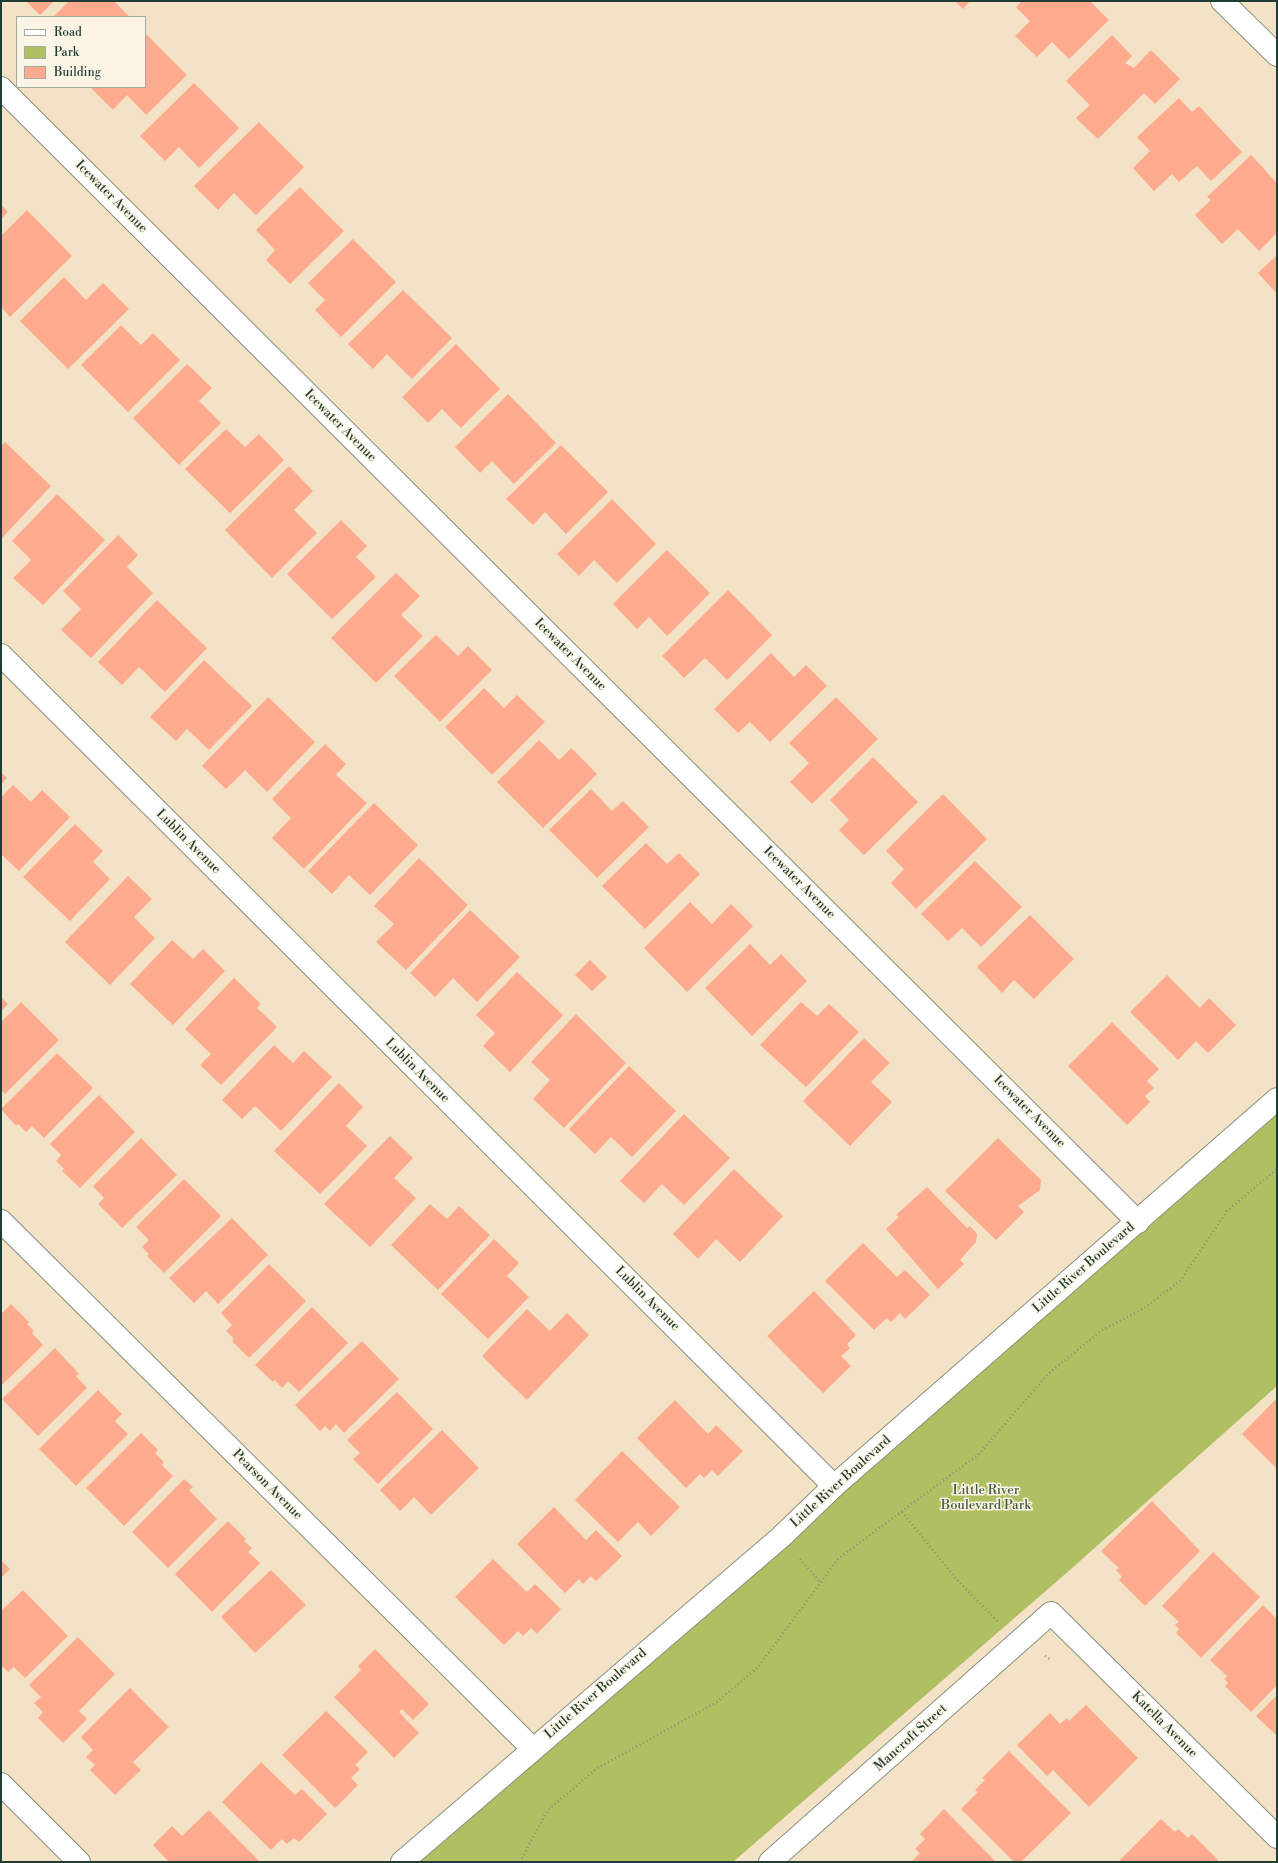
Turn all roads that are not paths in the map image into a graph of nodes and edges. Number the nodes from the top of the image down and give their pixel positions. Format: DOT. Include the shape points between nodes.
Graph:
graph roads {
  1 [pos="1222,1"];
  2 [pos="1277,55"];
  3 [pos="1,88"];
  4 [pos="1,656"];
  5 [pos="1277,1099"];
  6 [pos="1,1221"];
  7 [pos="1138,1222"];
  8 [pos="834,1486"];
  9 [pos="1051,1613"];
  10 [pos="532,1749"];
  11 [pos="1,1784"];
  12 [pos="1277,1837"];
  13 [pos="79,1862"];
  14 [pos="402,1862"];
  15 [pos="770,1862"];
  1 -- 2 [label="street"];
  3 -- 7 [label="street, Icewater Avenue"];
  4 -- 8 [label="street, Lublin Avenue"];
  5 -- 7 [label="street, Little River Boulevard"];
  6 -- 10 [label="street, Pearson Avenue"];
  7 -- 8 [label="street, Little River Boulevard"];
  8 -- 10 [label="street, Little River Boulevard" via="781,1537"];
  9 -- 12 [label="street, Katella Avenue"];
  9 -- 15 [label="street, Mancroft Street"];
  10 -- 14 [label="street, Little River Boulevard"];
  11 -- 13 [label="street"];
}
